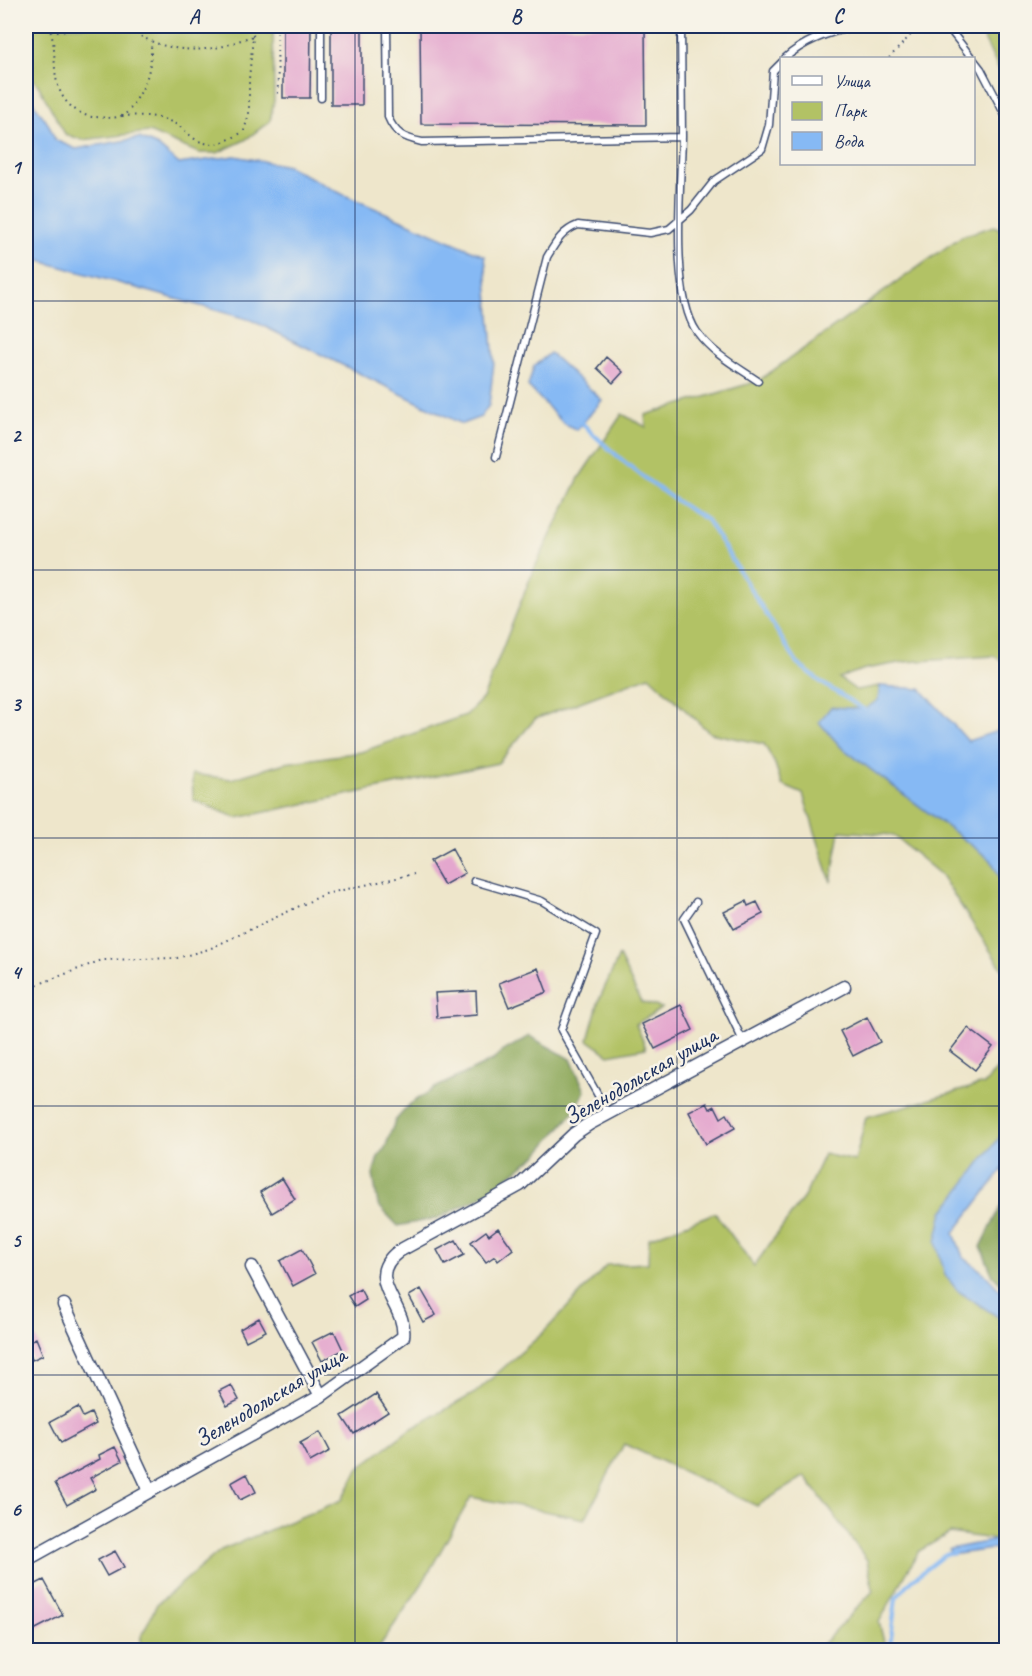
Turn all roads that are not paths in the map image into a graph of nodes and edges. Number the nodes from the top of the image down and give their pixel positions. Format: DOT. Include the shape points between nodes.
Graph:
graph roads {
  1 [pos="321,26"];
  2 [pos="387,26"];
  3 [pos="681,26"];
  4 [pos="858,26"];
  5 [pos="946,26"];
  6 [pos="786,57"];
  7 [pos="971,57"];
  8 [pos="975,62"];
  9 [pos="780,64"];
  10 [pos="321,98"];
  11 [pos="1006,117"];
  12 [pos="682,137"];
  13 [pos="680,221"];
  14 [pos="758,381"];
  15 [pos="496,457"];
  16 [pos="474,881"];
  17 [pos="696,902"];
  18 [pos="844,987"];
  19 [pos="744,1041"];
  20 [pos="608,1114"];
  21 [pos="252,1267"];
  22 [pos="64,1305"];
  23 [pos="321,1396"];
  24 [pos="150,1491"];
  25 [pos="26,1560"];
  1 -- 10 [label="lane"];
  2 -- 12 [label="lane" via="388,117 403,138 422,142"];
  3 -- 12 [label="lane"];
  4 -- 6 [label="lane" via="831,31"];
  5 -- 7 [label="lane"];
  8 -- 11 [label="lane"];
  9 -- 13 [label="lane" via="773,70 769,125 762,149 714,181"];
  12 -- 13 [label="lane"];
  13 -- 14 [label="lane" via="685,304 696,330 713,351"];
  13 -- 15 [label="lane" via="669,229 650,233 579,225 560,236 548,257"];
  16 -- 20 [label="lane" via="542,901 596,934 561,1030"];
  17 -- 19 [label="lane" via="684,919"];
  18 -- 19 [label="street, Зеленодольская улица"];
  19 -- 20 [label="street, Зеленодольская улица"];
  20 -- 23 [label="street, Зеленодольская улица" via="574,1134 520,1185 389,1258 384,1270 385,1284 405,1326 404,1337"];
  21 -- 23 [label="street"];
  22 -- 24 [label="street"];
  23 -- 24 [label="street, Зеленодольская улица"];
  24 -- 25 [label="street, Зеленодольская улица"];
}
